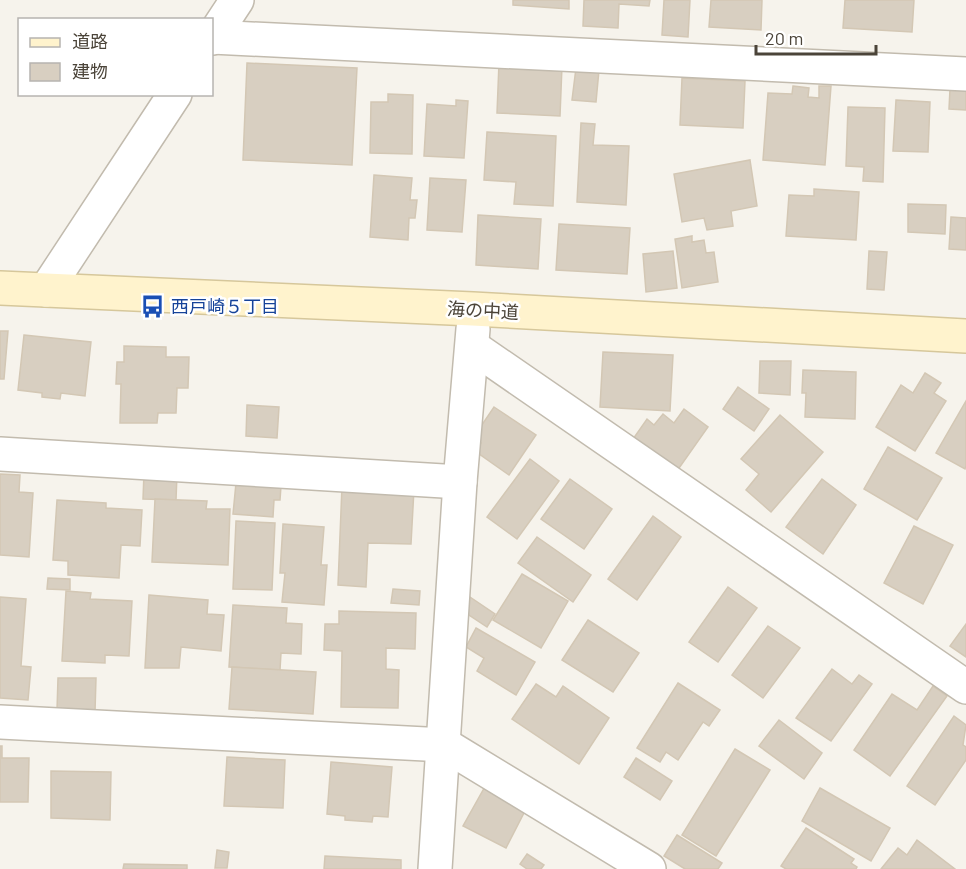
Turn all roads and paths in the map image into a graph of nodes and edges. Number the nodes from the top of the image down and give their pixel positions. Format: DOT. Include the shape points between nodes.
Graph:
graph roads {
  1 [pos="237,0"];
  2 [pos="213,36"];
  3 [pos="213,38"];
  4 [pos="966,74"];
  5 [pos="173,96"];
  6 [pos="0,288"];
  7 [pos="46,290"];
  8 [pos="473,309"];
  9 [pos="966,336"];
  10 [pos="473,347"];
  11 [pos="0,454"];
  12 [pos="460,482"];
  13 [pos="966,687"];
  14 [pos="0,722"];
  15 [pos="445,745"];
  16 [pos="435,869"];
  17 [pos="649,869"];
  1 -- 2 [label="street"];
  3 -- 4 [label="street"];
  5 -- 7 [label="street"];
  6 -- 7 [label="street, 海の中道"];
  7 -- 8 [label="street, 海の中道"];
  8 -- 9 [label="street, 海の中道"];
  8 -- 10 [label="street"];
  10 -- 12 [label="street"];
  10 -- 13 [label="street"];
  11 -- 12 [label="street"];
  12 -- 15 [label="street"];
  14 -- 15 [label="street"];
  15 -- 16 [label="street"];
  15 -- 17 [label="street"];
}
